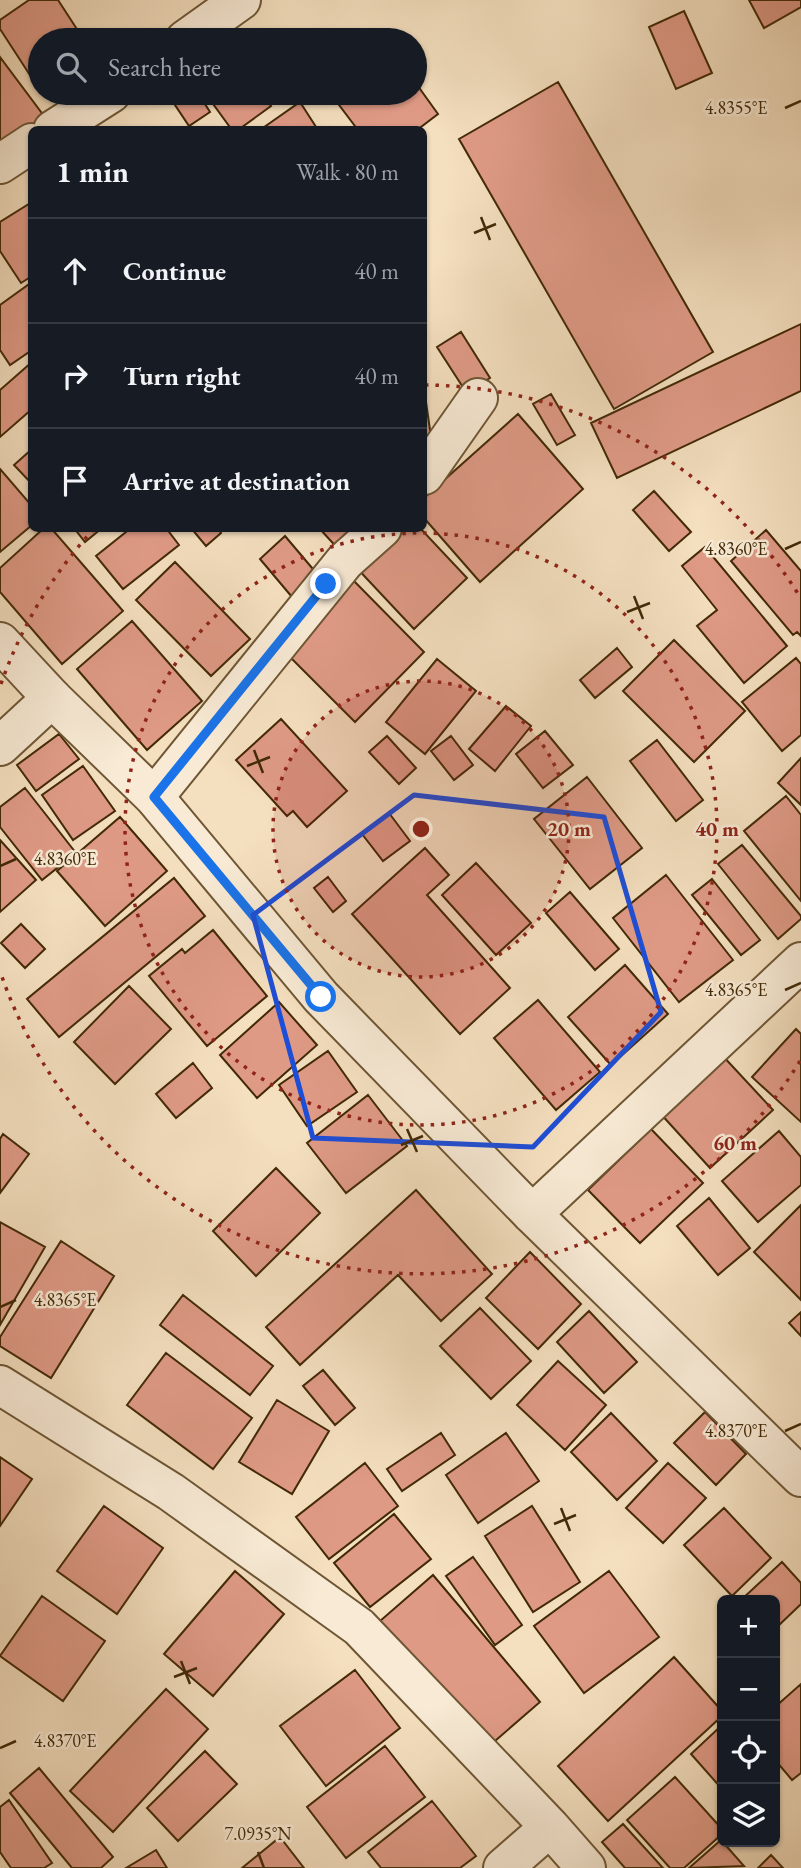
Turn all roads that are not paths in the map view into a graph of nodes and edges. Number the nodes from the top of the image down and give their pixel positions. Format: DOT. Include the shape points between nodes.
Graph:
graph roads {
  1 [pos="241,0"];
  2 [pos="202,28"];
  3 [pos="92,105"];
  4 [pos="59,126"];
  5 [pos="28,146"];
  6 [pos="0,163"];
  7 [pos="478,398"];
  8 [pos="427,471"];
  9 [pos="378,532"];
  10 [pos="0,642"];
  11 [pos="52,698"];
  12 [pos="0,746"];
  13 [pos="154,797"];
  14 [pos="801,962"];
  15 [pos="532,1214"];
  16 [pos="0,1385"];
  17 [pos="801,1478"];
  18 [pos="550,1826"];
  19 [pos="503,1868"];
  20 [pos="586,1868"];
  1 -- 2 [label="street"];
  3 -- 4 [label="street"];
  5 -- 6 [label="street"];
  7 -- 8 [label="street"];
  9 -- 13 [label="street" via="345,561"];
  10 -- 11 [label="street"];
  11 -- 12 [label="street"];
  11 -- 13 [label="street"];
  13 -- 15 [label="street" via="321,997"];
  14 -- 15 [label="street"];
  15 -- 17 [label="street"];
  16 -- 18 [label="street" via="172,1492 359,1627"];
  18 -- 19 [label="street"];
  18 -- 20 [label="street"];
}
